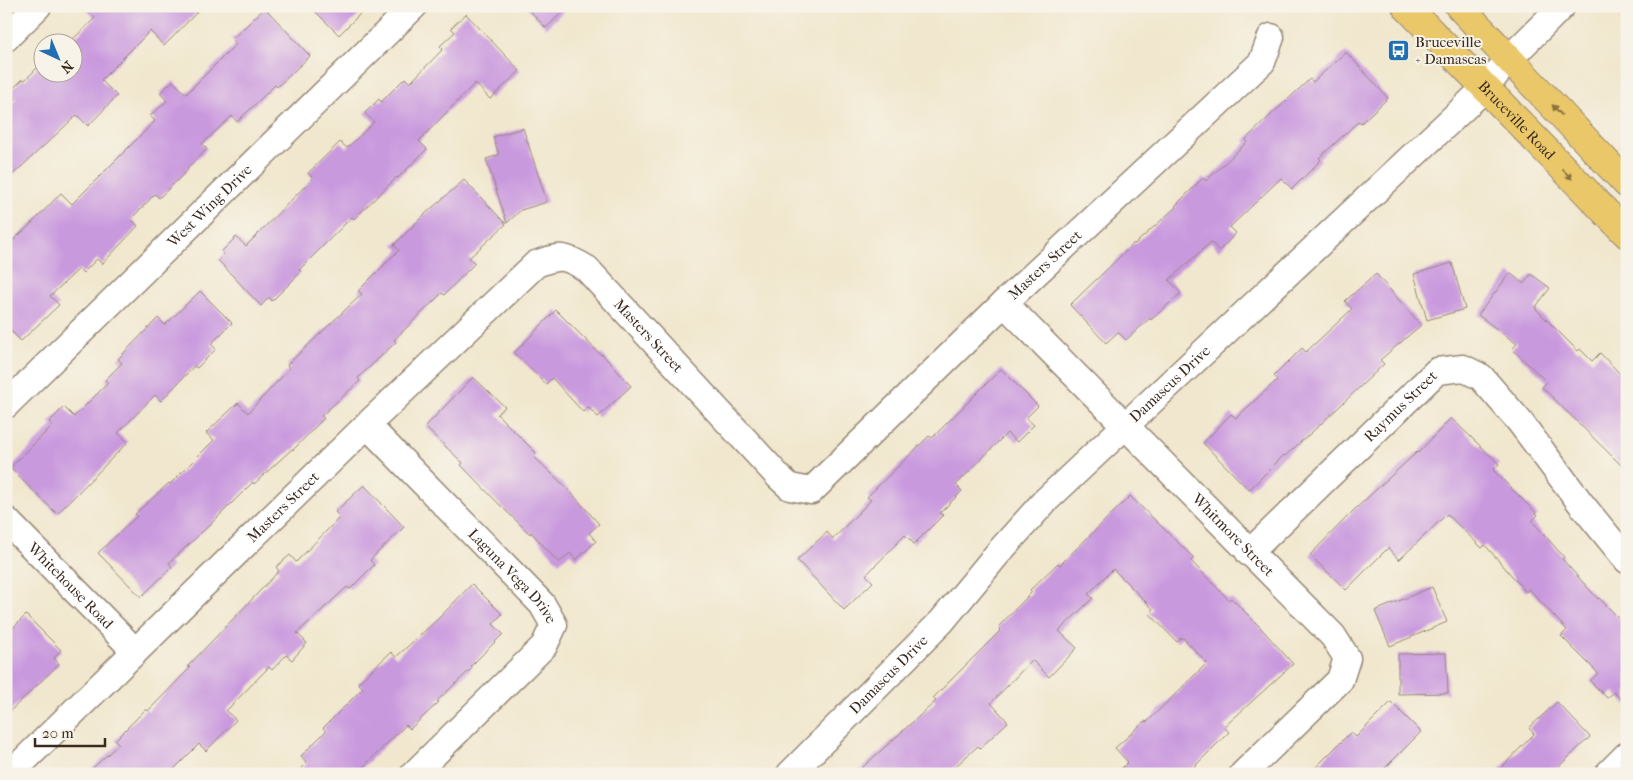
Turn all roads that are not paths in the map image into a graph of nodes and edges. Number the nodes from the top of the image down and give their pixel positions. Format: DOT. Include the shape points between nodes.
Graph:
graph roads {
  1 [pos="38,6"];
  2 [pos="414,6"];
  3 [pos="1406,6"];
  4 [pos="1459,6"];
  5 [pos="1562,6"];
  6 [pos="7,35"];
  7 [pos="1271,37"];
  8 [pos="1509,60"];
  9 [pos="1484,89"];
  10 [pos="1627,184"];
  11 [pos="1627,234"];
  12 [pos="1004,303"];
  13 [pos="6,405"];
  14 [pos="367,425"];
  15 [pos="1125,427"];
  16 [pos="6,520"];
  17 [pos="1249,553"];
  18 [pos="1627,560"];
  19 [pos="135,651"];
  20 [pos="1627,755"];
  21 [pos="10,774"];
  22 [pos="414,774"];
  23 [pos="790,774"];
  24 [pos="1243,774"];
  25 [pos="1608,774"];
  1 -- 6 [label="street"];
  2 -- 13 [label="street, West Wing Drive"];
  3 -- 9 [label="main road, Bruceville Road"];
  4 -- 8 [label="main road"];
  5 -- 8 [label="street, Damascus Drive"];
  7 -- 12 [label="street, Masters Street" via="1262,62"];
  8 -- 9 [label="street, Damascus Drive"];
  10 -- 8 [label="main road, one-way"];
  9 -- 11 [label="main road, Bruceville Road, one-way"];
  9 -- 15 [label="street, Damascus Drive"];
  12 -- 14 [label="street, Masters Street" via="811,491 790,487 779,477 587,268 572,260 554,257 536,264"];
  12 -- 15 [label="street, Whitmore Street"];
  14 -- 19 [label="street, Masters Street"];
  14 -- 22 [label="street, Laguna Vega Drive" via="542,604 554,626 544,646"];
  15 -- 17 [label="street, Whitmore Street"];
  15 -- 23 [label="street, Damascus Drive" via="1044,502 942,621"];
  16 -- 19 [label="street, Whitehouse Road"];
  17 -- 18 [label="street, Raymus Street" via="1437,371 1463,368 1481,377 1520,422"];
  17 -- 24 [label="street, Whitmore Street" via="1333,636 1347,658 1340,680"];
  19 -- 21 [label="street, Masters Street"];
  20 -- 25 [label="street"];
}
